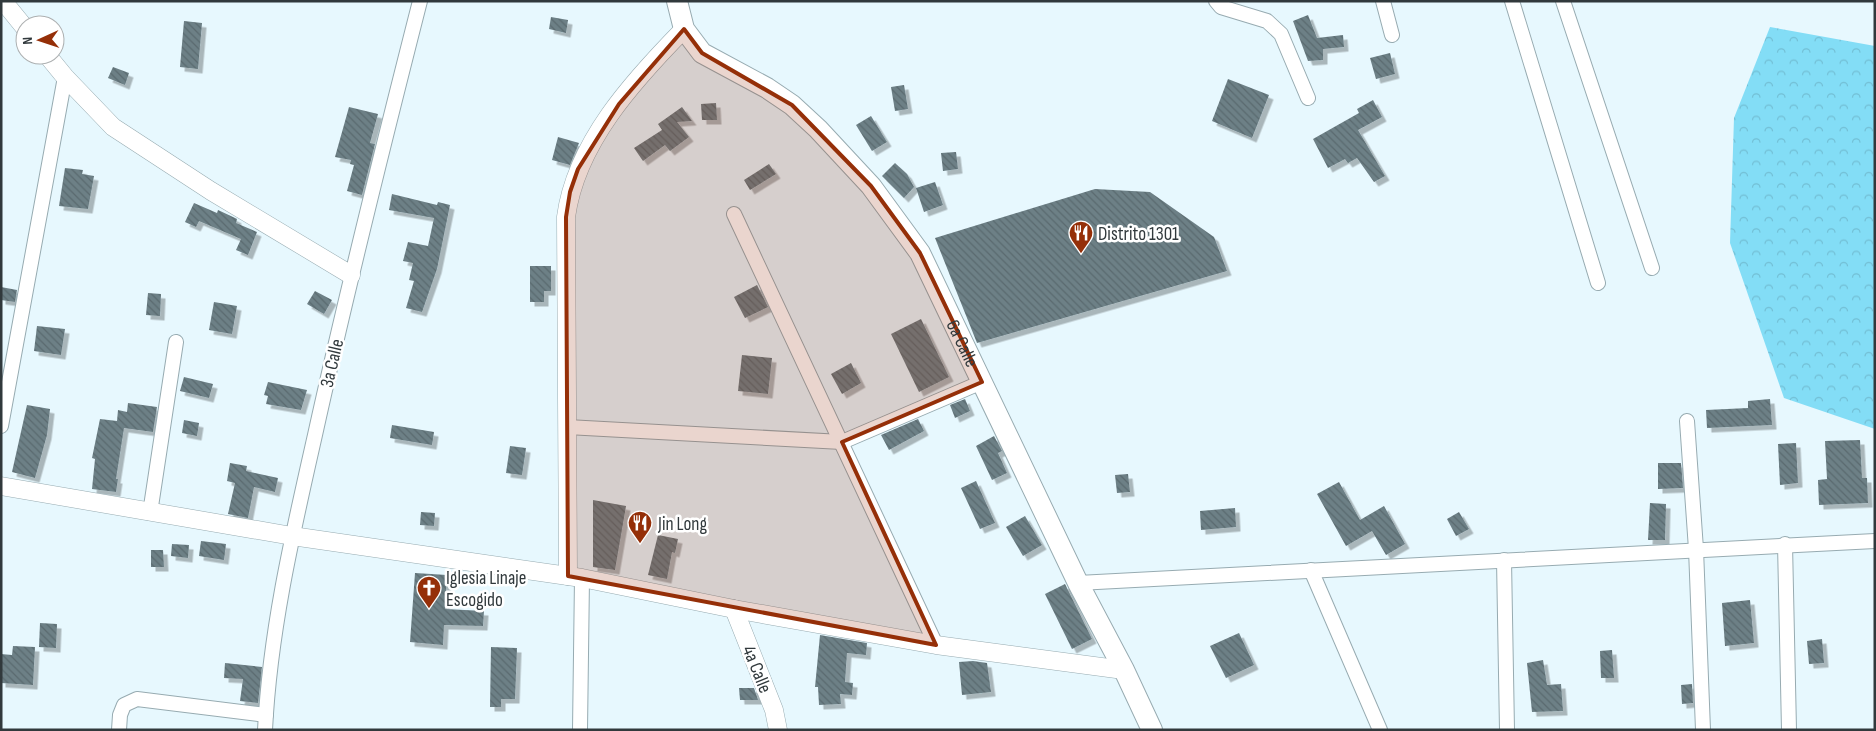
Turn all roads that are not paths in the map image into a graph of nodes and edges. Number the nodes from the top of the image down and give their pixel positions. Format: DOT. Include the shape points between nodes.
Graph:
graph roads {
  1 [pos="3,1"];
  2 [pos="420,1"];
  3 [pos="677,1"];
  4 [pos="1216,1"];
  5 [pos="1384,1"];
  6 [pos="1512,1"];
  7 [pos="1563,1"];
  8 [pos="15,16"];
  9 [pos="684,29"];
  10 [pos="1392,35"];
  11 [pos="55,65"];
  12 [pos="65,77"];
  13 [pos="1308,98"];
  14 [pos="734,214"];
  15 [pos="1652,268"];
  16 [pos="351,274"];
  17 [pos="1598,283"];
  18 [pos="176,342"];
  19 [pos="982,382"];
  20 [pos="1687,421"];
  21 [pos="1,426"];
  22 [pos="567,426"];
  23 [pos="842,442"];
  24 [pos="1,486"];
  25 [pos="150,512"];
  26 [pos="292,536"];
  27 [pos="1875,540"];
  28 [pos="1784,544"];
  29 [pos="1696,549"];
  30 [pos="1504,560"];
  31 [pos="1311,570"];
  32 [pos="575,577"];
  33 [pos="1078,583"];
  34 [pos="734,609"];
  35 [pos="936,645"];
  36 [pos="1124,670"];
  37 [pos="266,715"];
  38 [pos="119,730"];
  39 [pos="265,730"];
  40 [pos="580,730"];
  41 [pos="778,730"];
  42 [pos="1152,730"];
  43 [pos="1380,730"];
  44 [pos="1507,730"];
  45 [pos="1703,730"];
  46 [pos="1789,730"];
  1 -- 8 [label="street"];
  2 -- 16 [label="street, 3a Calle"];
  3 -- 9 [label="main road"];
  4 -- 13 [label="street" via="1221,7 1266,21 1281,34"];
  5 -- 10 [label="street"];
  6 -- 17 [label="street"];
  7 -- 15 [label="street"];
  9 -- 19 [label="main road, 6a Calle" via="702,54 792,105 871,186 920,253"];
  9 -- 22 [label="street" via="618,104 578,169 570,192 566,217"];
  11 -- 12 [label="street"];
  12 -- 16 [label="street" via="113,126 211,191"];
  12 -- 21 [label="street"];
  14 -- 23 [label="street"];
  16 -- 26 [label="street, 3a Calle"];
  18 -- 25 [label="street"];
  19 -- 23 [label="street"];
  19 -- 33 [label="main road, 6a Calle"];
  20 -- 29 [label="street"];
  22 -- 23 [label="street"];
  22 -- 32 [label="street"];
  23 -- 35 [label="street"];
  24 -- 25 [label="street"];
  25 -- 26 [label="street"];
  26 -- 32 [label="street"];
  26 -- 37 [label="street, 3a Calle" via="267,681"];
  27 -- 28 [label="street"];
  28 -- 29 [label="street"];
  28 -- 46 [label="street"];
  29 -- 30 [label="street"];
  29 -- 45 [label="street"];
  30 -- 31 [label="street"];
  30 -- 44 [label="street"];
  31 -- 33 [label="street"];
  31 -- 43 [label="street"];
  32 -- 34 [label="street"];
  32 -- 40 [label="street"];
  33 -- 36 [label="main road, 6a Calle"];
  34 -- 35 [label="street"];
  34 -- 41 [label="street, 4a Calle" via="774,710"];
  35 -- 36 [label="street"];
  36 -- 42 [label="main road, 6a Calle"];
  37 -- 38 [label="street" via="137,699 124,705"];
  37 -- 39 [label="street, 3a Calle"];
}
